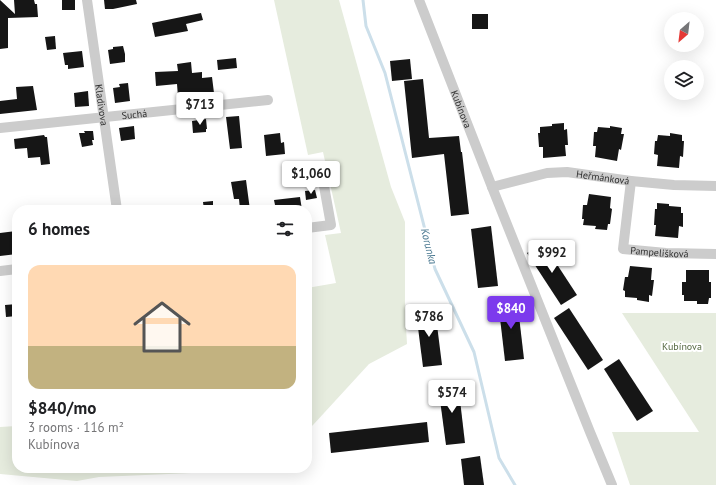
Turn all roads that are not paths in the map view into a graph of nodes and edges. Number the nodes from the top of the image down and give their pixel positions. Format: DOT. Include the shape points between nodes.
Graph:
graph roads {
  1 [pos="87,0"];
  2 [pos="419,0"];
  3 [pos="268,100"];
  4 [pos="104,118"];
  5 [pos="0,128"];
  6 [pos="631,181"];
  7 [pos="324,186"];
  8 [pos="716,186"];
  9 [pos="492,187"];
  10 [pos="116,205"];
  11 [pos="312,227"];
  12 [pos="716,254"];
  13 [pos="12,270"];
  14 [pos="0,271"];
  15 [pos="612,485"];
  1 -- 4 [label="street, Kladivova"];
  2 -- 9 [label="street, Kubínova"];
  3 -- 4 [label="street, Suchá"];
  4 -- 5 [label="street, Suchá"];
  4 -- 10 [label="street, Kladivova"];
  6 -- 8 [label="street, Heřmánková"];
  6 -- 9 [label="street, Heřmánková" via="554,172"];
  6 -- 12 [label="street, Pampelišková" via="623,249"];
  7 -- 11 [label="street" via="331,225"];
  9 -- 15 [label="street, Kubínova"];
  13 -- 14 [label="street"];
}
